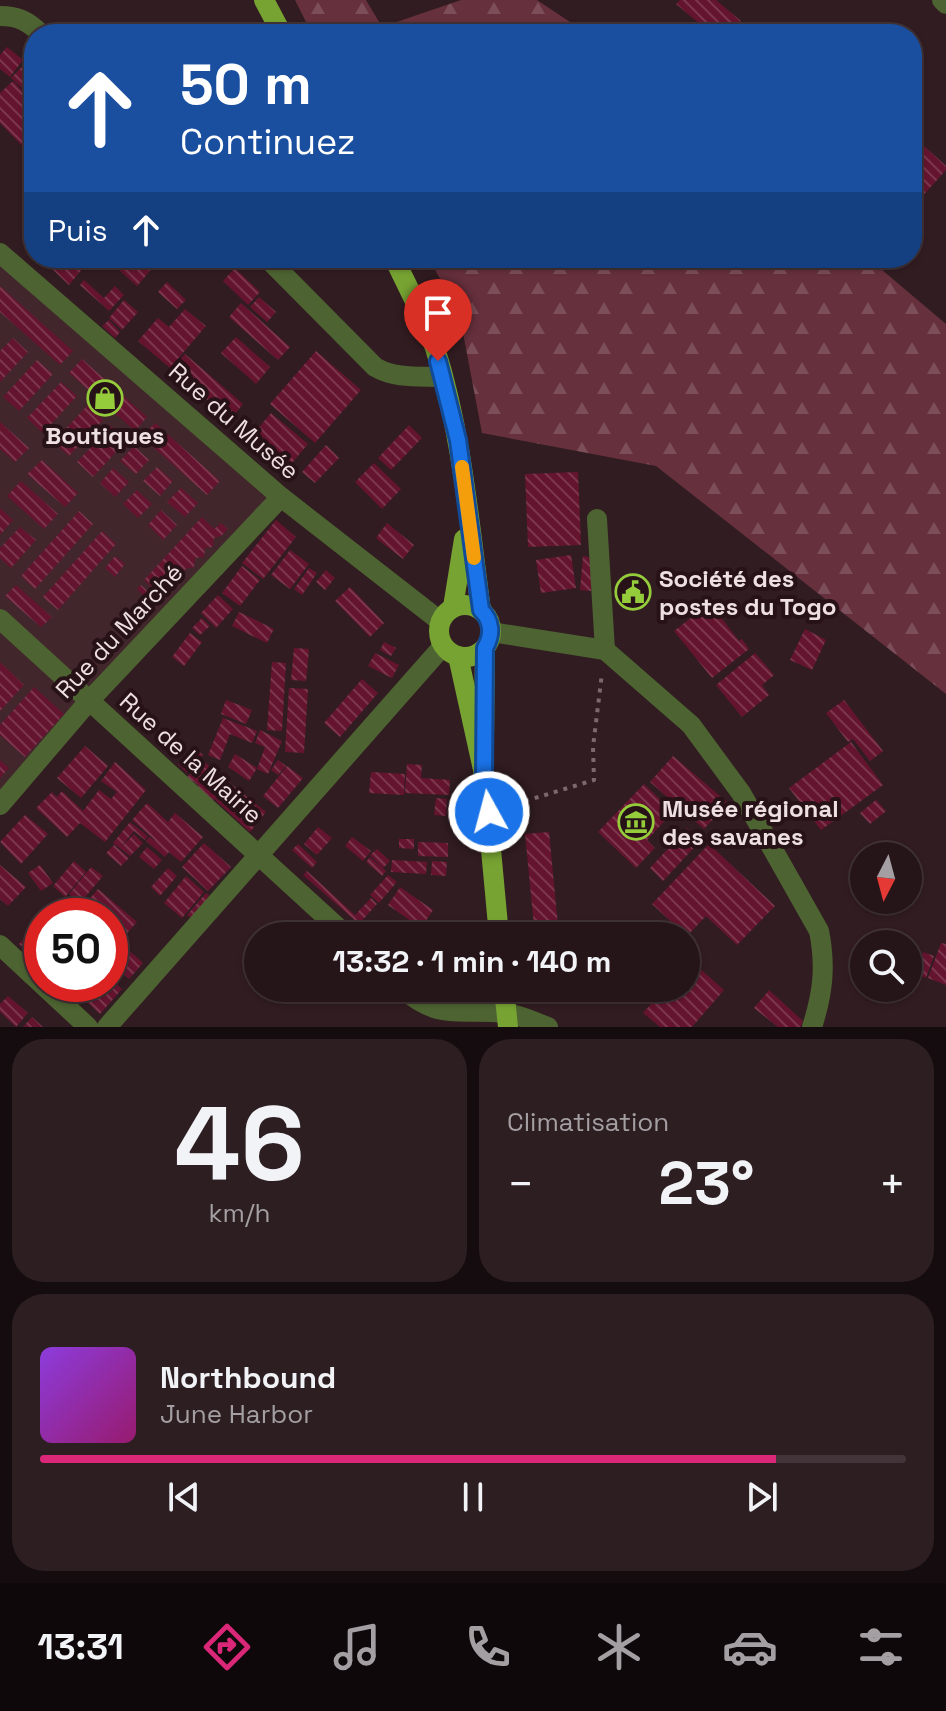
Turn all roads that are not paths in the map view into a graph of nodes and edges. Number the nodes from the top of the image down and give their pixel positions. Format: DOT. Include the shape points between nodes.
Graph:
graph roads {
  1 [pos="264,0"];
  2 [pos="0,16"];
  3 [pos="30,24"];
  4 [pos="277,24"];
  5 [pos="0,253"];
  6 [pos="277,268"];
  7 [pos="399,268"];
  8 [pos="443,377"];
  9 [pos="281,497"];
  10 [pos="468,516"];
  11 [pos="597,519"];
  12 [pos="481,610"];
  13 [pos="447,614"];
  14 [pos="0,619"];
  15 [pos="488,640"];
  16 [pos="605,650"];
  17 [pos="451,651"];
  18 [pos="89,701"];
  19 [pos="484,774"];
  20 [pos="0,805"];
  21 [pos="260,855"];
  22 [pos="332,922"];
  23 [pos="498,922"];
  24 [pos="0,945"];
  25 [pos="420,1002"];
  26 [pos="507,1020"];
  27 [pos="88,1027"];
  28 [pos="107,1027"];
  29 [pos="548,1027"];
  30 [pos="812,1027"];
  1 -- 4 [label="main road"];
  2 -- 3 [label="street"];
  5 -- 9 [label="street, Rue du Musée"];
  6 -- 8 [label="street" via="375,367 385,373"];
  7 -- 8 [label="main road"];
  8 -- 10 [label="main road"];
  9 -- 13 [label="street, Rue du Musée"];
  9 -- 18 [label="street, Rue du Marché"];
  10 -- 12 [label="main road"];
  10 -- 13 [label="main road"];
  11 -- 16 [label="street"];
  12 -- 13 [label="main road" via="467,605"];
  12 -- 15 [label="main road" via="488,620"];
  13 -- 17 [label="main road" via="439,634"];
  14 -- 18 [label="street, Rue de la Mairie"];
  15 -- 16 [label="street"];
  15 -- 17 [label="main road" via="473,656"];
  15 -- 19 [label="main road"];
  16 -- 30 [label="street" via="691,725 717,758 812,914 824,953 824,979"];
  17 -- 19 [label="main road"];
  17 -- 21 [label="street"];
  18 -- 20 [label="street, Rue du Marché"];
  18 -- 21 [label="street, Rue de la Mairie"];
  19 -- 23 [label="main road"];
  21 -- 22 [label="street, Rue de la Mairie"];
  21 -- 28 [label="street"];
  24 -- 27 [label="street"];
  25 -- 26 [label="street" via="442,1012"];
  26 -- 29 [label="street"];
}
